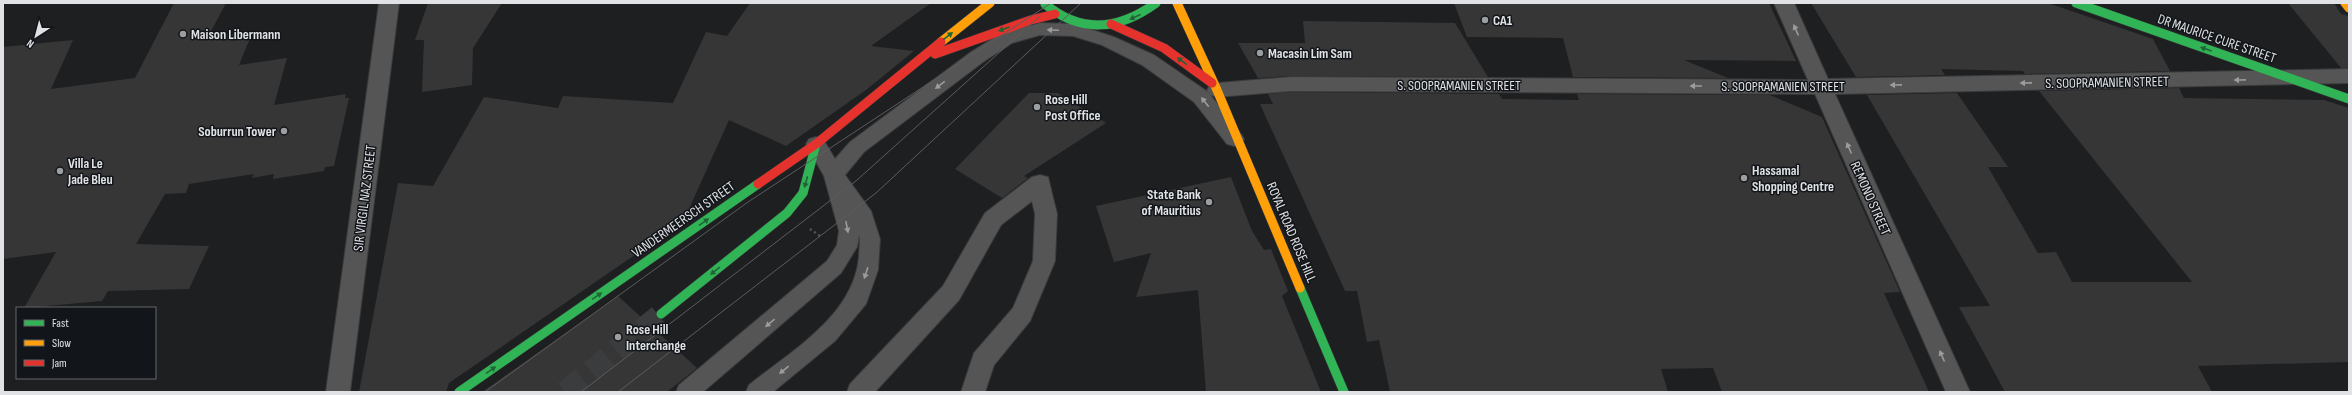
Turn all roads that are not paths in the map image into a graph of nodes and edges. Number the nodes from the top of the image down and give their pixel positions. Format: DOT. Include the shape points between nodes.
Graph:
graph roads {
  1 [pos="389,3"];
  2 [pos="990,3"];
  3 [pos="1044,3"];
  4 [pos="1156,3"];
  5 [pos="1177,3"];
  6 [pos="1784,3"];
  7 [pos="2076,3"];
  8 [pos="2345,3"];
  9 [pos="2349,8"];
  10 [pos="1055,14"];
  11 [pos="1111,24"];
  12 [pos="917,60"];
  13 [pos="2349,76"];
  14 [pos="2290,79"];
  15 [pos="1215,87"];
  16 [pos="1822,87"];
  17 [pos="2349,99"];
  18 [pos="816,144"];
  19 [pos="1238,144"];
  20 [pos="834,175"];
  21 [pos="661,314"];
  22 [pos="338,392"];
  23 [pos="458,392"];
  24 [pos="687,392"];
  25 [pos="757,392"];
  26 [pos="859,392"];
  27 [pos="973,392"];
  28 [pos="1344,392"];
  29 [pos="1958,392"];
  1 -- 22 [label="street, SIR VIRGIL NAZ STREET"];
  12 -- 2 [label="main road, VANDERMEERSCH STREET, one-way"];
  3 -- 10 [label="main road"];
  4 -- 11 [label="main road, one-way" via="1151,9 1133,19"];
  5 -- 15 [label="main road, ROYAL ROAD ROSE HILL"];
  16 -- 6 [label="street, REMONO STREET, one-way"];
  14 -- 7 [label="main road, DR MAURICE CURE STREET, one-way"];
  8 -- 9 [label="main road"];
  10 -- 11 [label="main road" via="1088,24"];
  10 -- 12 [label="main road, one-way"];
  15 -- 11 [label="main road, one-way" via="1164,48"];
  12 -- 18 [label="main road, VANDERMEERSCH STREET"];
  13 -- 14 [label="street, S. SOOPRAMANIEN STREET"];
  14 -- 16 [label="street, S. SOOPRAMANIEN STREET, one-way"];
  14 -- 17 [label="main road, DR MAURICE CURE STREET"];
  16 -- 15 [label="street, S. SOOPRAMANIEN STREET, one-way" via="1291,84"];
  15 -- 19 [label="main road, ROYAL ROAD ROSE HILL"];
  29 -- 16 [label="street, REMONO STREET, one-way"];
  18 -- 20 [label="lane"];
  18 -- 21 [label="main road, one-way" via="803,193 787,213"];
  23 -- 18 [label="main road, VANDERMEERSCH STREET, one-way"];
  19 -- 20 [label="lane, one-way" via="1201,97 1148,60 1108,41 1074,30 1040,29 1006,38 977,57 857,147"];
  19 -- 28 [label="main road, ROYAL ROAD ROSE HILL"];
  20 -- 24 [label="lane, one-way" via="849,231 847,247 834,268"];
  20 -- 25 [label="lane, one-way" via="864,217 870,239 868,270 854,304 827,335"];
  26 -- 27 [label="street" via="950,293 993,219 1040,184 1046,214 1044,261 1022,314 983,360"];
}
